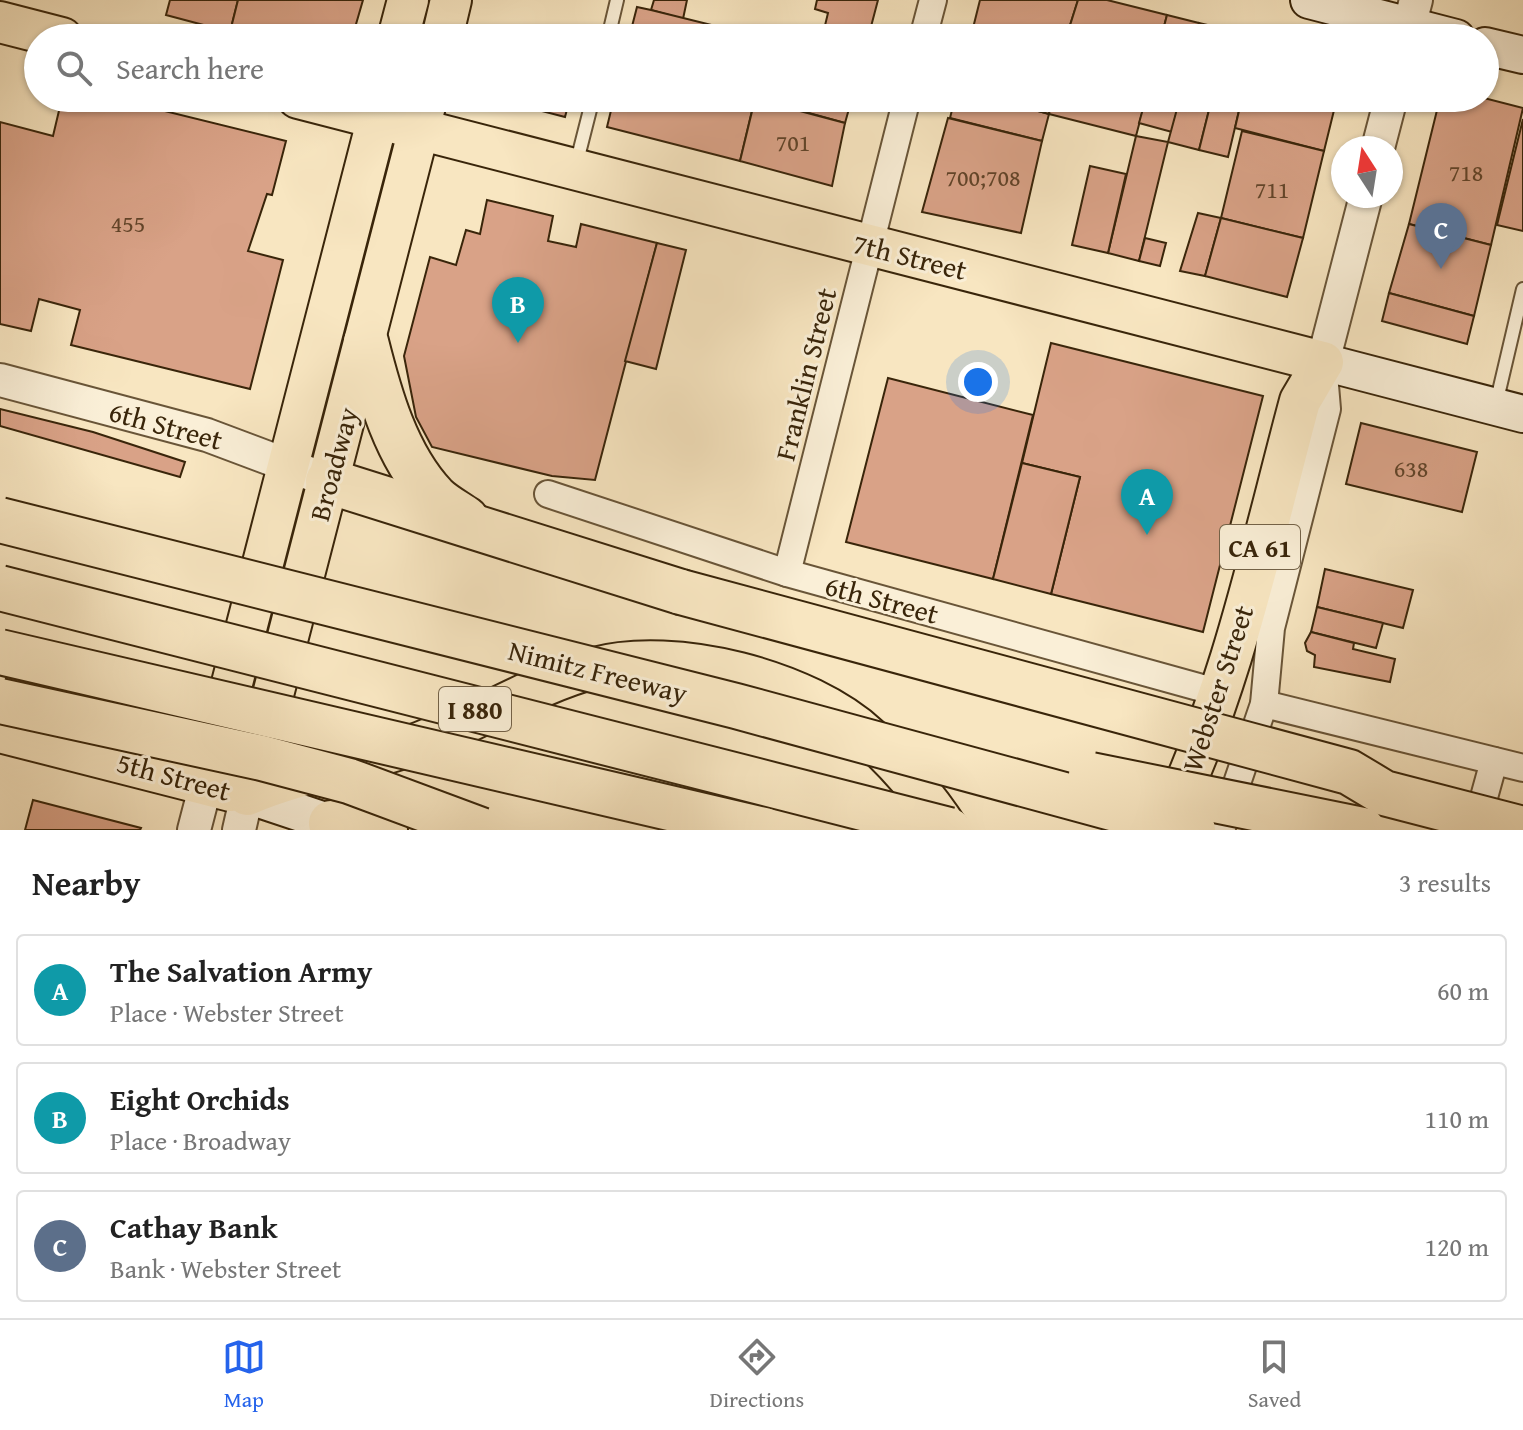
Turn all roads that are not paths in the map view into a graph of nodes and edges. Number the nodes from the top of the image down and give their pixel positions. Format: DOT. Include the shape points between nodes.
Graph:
graph roads {
  1 [pos="408,0"];
  2 [pos="451,0"];
  3 [pos="617,0"];
  4 [pos="933,0"];
  5 [pos="1309,0"];
  6 [pos="1411,21"];
  7 [pos="0,22"];
  8 [pos="402,24"];
  9 [pos="445,24"];
  10 [pos="611,24"];
  11 [pos="927,24"];
  12 [pos="24,28"];
  13 [pos="1499,49"];
  14 [pos="1523,55"];
  15 [pos="380,112"];
  16 [pos="590,112"];
  17 [pos="904,112"];
  18 [pos="1387,112"];
  19 [pos="423,114"];
  20 [pos="1381,136"];
  21 [pos="575,170"];
  22 [pos="1363,208"];
  23 [pos="870,246"];
  24 [pos="1523,289"];
  25 [pos="366,342"];
  26 [pos="1323,362"];
  27 [pos="0,380"];
  28 [pos="1509,410"];
  29 [pos="288,464"];
  30 [pos="328,481"];
  31 [pos="548,494"];
  32 [pos="0,520"];
  33 [pos="477,528"];
  34 [pos="787,573"];
  35 [pos="0,588"];
  36 [pos="0,652"];
  37 [pos="1220,693"];
  38 [pos="0,701"];
  39 [pos="1264,704"];
  40 [pos="736,706"];
  41 [pos="0,732"];
  42 [pos="1494,761"];
  43 [pos="1523,768"];
  44 [pos="1349,772"];
  45 [pos="206,784"];
  46 [pos="1523,798"];
  47 [pos="243,813"];
  48 [pos="338,827"];
  49 [pos="1523,829"];
  50 [pos="194,830"];
  51 [pos="385,830"];
  52 [pos="481,830"];
  53 [pos="764,830"];
  54 [pos="949,830"];
  55 [pos="1163,830"];
  56 [pos="1193,830"];
  57 [pos="1221,830"];
  58 [pos="1363,830"];
  59 [pos="1475,830"];
  1 -- 8 [label="main road"];
  2 -- 9 [label="main road"];
  3 -- 10 [label="lane"];
  4 -- 11 [label="street"];
  5 -- 6 [label="main road"];
  7 -- 12 [label="main road"];
  13 -- 14 [label="main road"];
  15 -- 29 [label="main road, Broadway"];
  16 -- 21 [label="lane"];
  17 -- 23 [label="street, Franklin Street"];
  18 -- 20 [label="street"];
  19 -- 21 [label="main road, 7th Street"];
  19 -- 25 [label="main road, Broadway"];
  21 -- 23 [label="main road, 7th Street"];
  22 -- 26 [label="street, Webster Street"];
  23 -- 26 [label="main road, 7th Street"];
  23 -- 34 [label="street, Franklin Street"];
  24 -- 28 [label="lane"];
  25 -- 30 [label="main road, Broadway"];
  25 -- 33 [label="highway" via="380,397 410,460 435,497"];
  26 -- 28 [label="main road, 7th Street"];
  26 -- 37 [label="main road, Webster Street / CA 61" via="1300,401"];
  26 -- 39 [label="street, Webster Street" via="1327,409 1271,628"];
  27 -- 29 [label="street, 6th Street" via="207,435"];
  29 -- 30 [label="street, 6th Street"];
  29 -- 45 [label="main road, Broadway"];
  30 -- 33 [label="highway"];
  30 -- 47 [label="main road, Broadway"];
  31 -- 34 [label="street, 6th Street"];
  32 -- 40 [label="highway, Nimitz Freeway / I 880, bridge"];
  33 -- 44 [label="highway, bridge" via="681,592"];
  34 -- 37 [label="street, 6th Street"];
  35 -- 54 [label="highway, I 880, bridge"];
  36 -- 53 [label="highway, bridge"];
  37 -- 55 [label="main road, Webster Street / CA 61" via="1190,776"];
  38 -- 52 [label="highway, bridge" via="349,781"];
  39 -- 42 [label="street"];
  39 -- 57 [label="street, Webster Street"];
  40 -- 56 [label="highway, Nimitz Freeway / I 880, bridge"];
  40 -- 58 [label="highway, bridge"];
  41 -- 45 [label="main road, 5th Street"];
  42 -- 43 [label="street"];
  42 -- 59 [label="street"];
  44 -- 46 [label="highway" via="1391,769"];
  44 -- 49 [label="highway, bridge" via="1384,793"];
  45 -- 47 [label="main road, 5th Street"];
  45 -- 50 [label="street, Broadway"];
  47 -- 48 [label="main road, 5th Street"];
  47 -- 54 [label="main road" via="291,777 388,754 567,677 639,660 726,670 823,706 868,736"];
  48 -- 51 [label="highway"];
}
